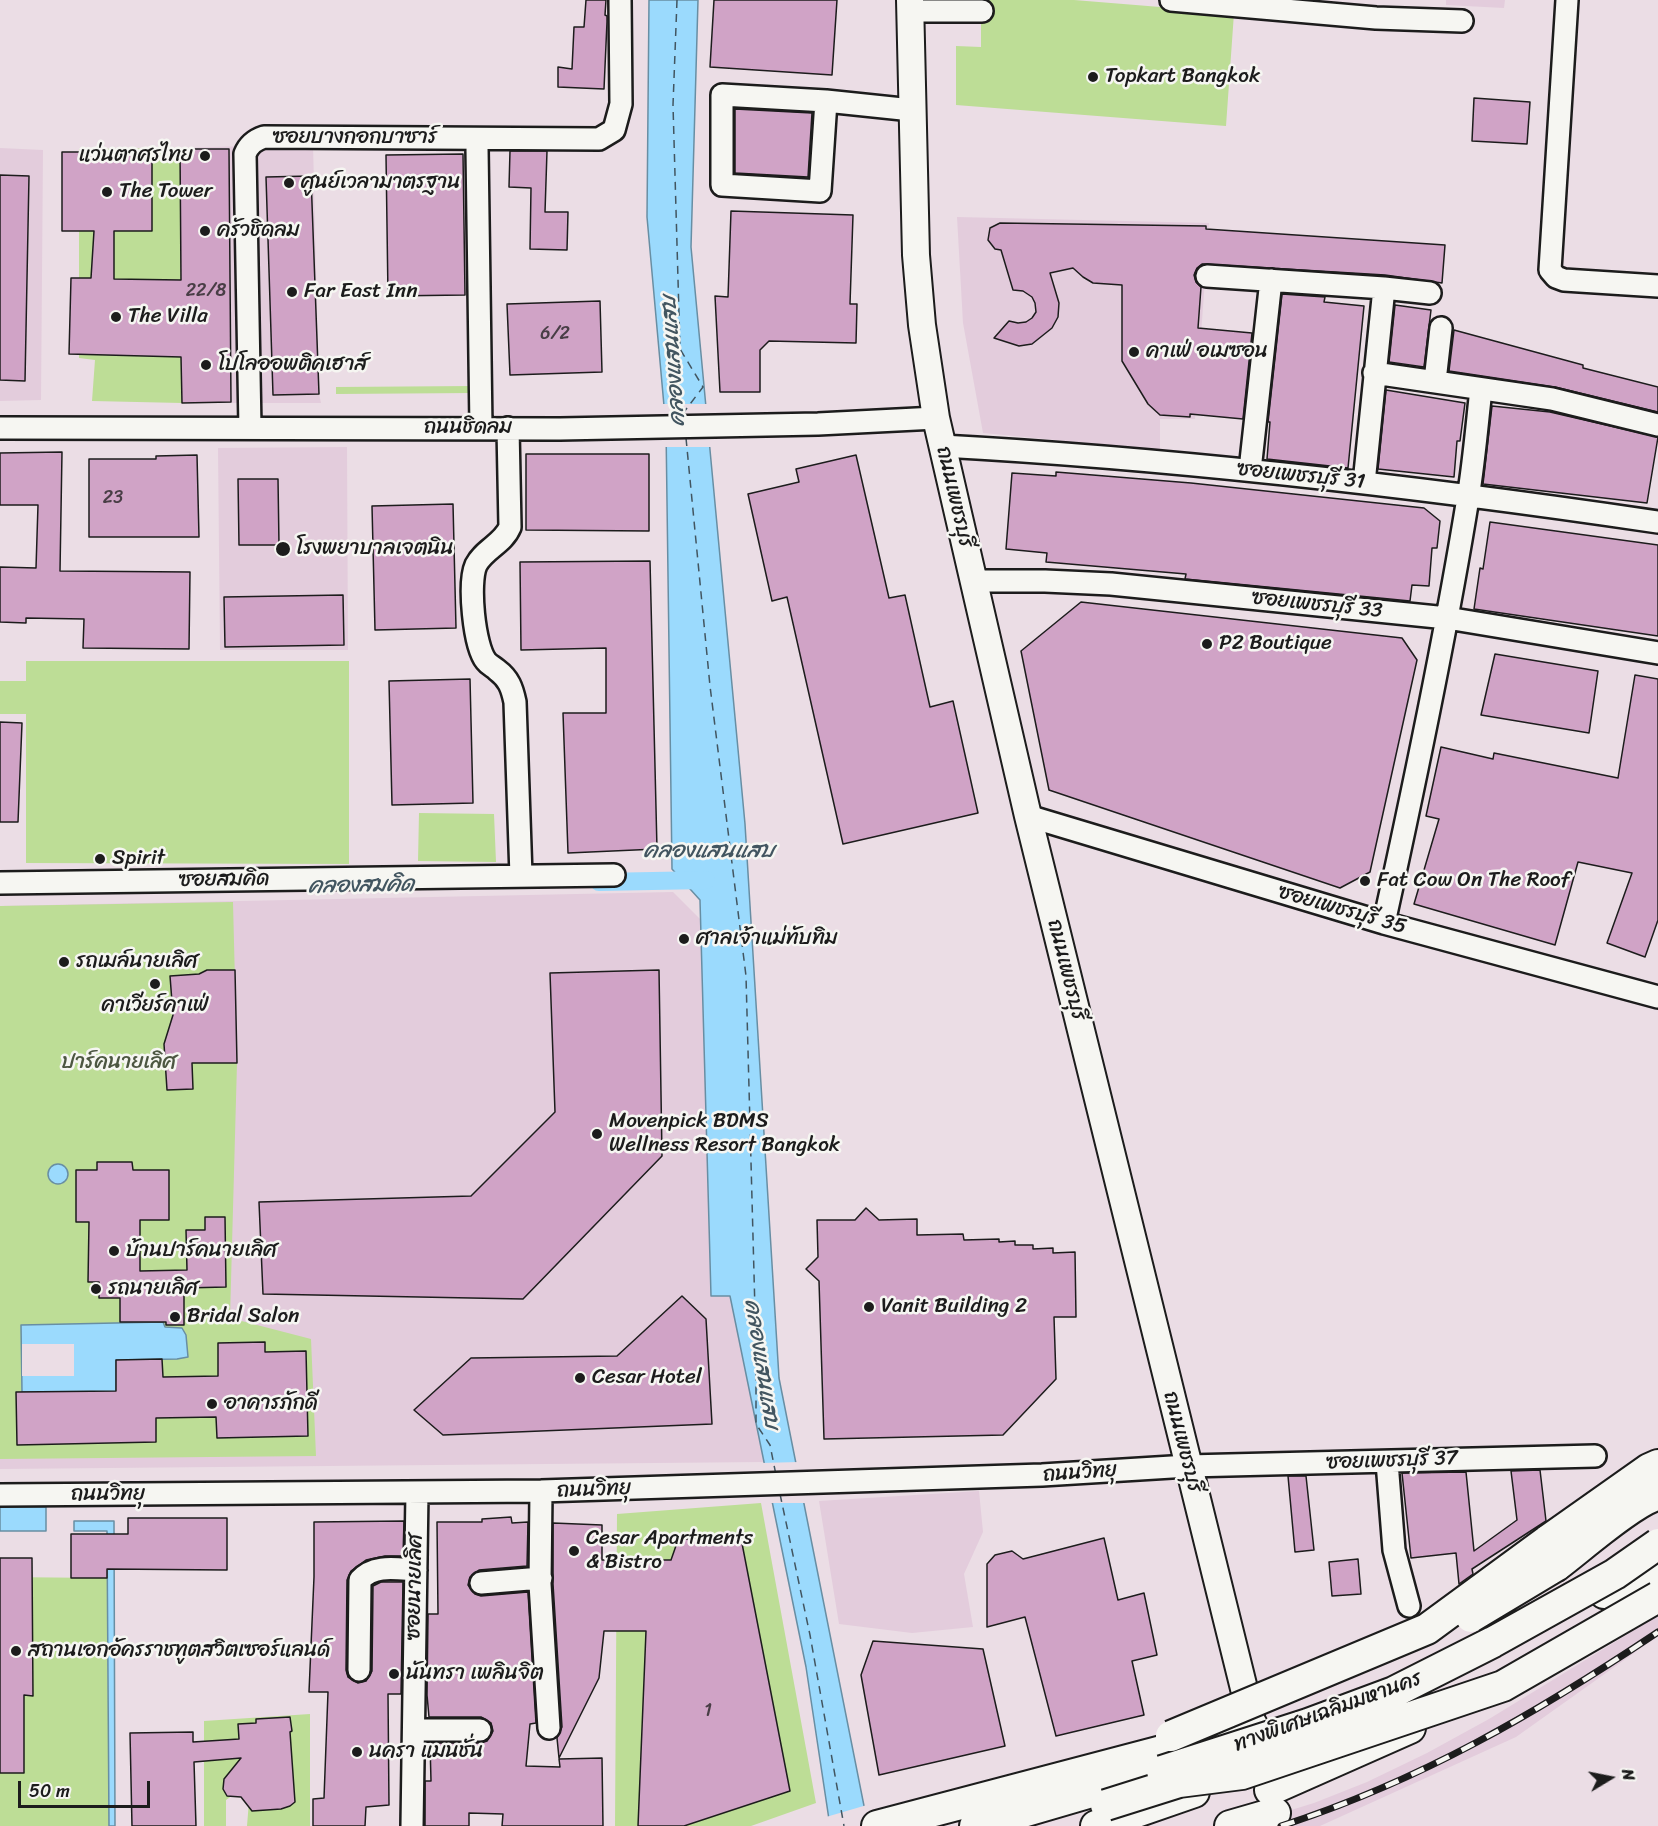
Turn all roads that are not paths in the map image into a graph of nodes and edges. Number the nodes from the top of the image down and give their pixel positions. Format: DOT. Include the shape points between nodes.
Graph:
graph roads {
  1 [pos="620,0"];
  2 [pos="1171,0"];
  3 [pos="1567,0"];
  4 [pos="1218,2"];
  5 [pos="905,4"];
  6 [pos="1377,9"];
  7 [pos="982,11"];
  8 [pos="1462,21"];
  9 [pos="826,101"];
  10 [pos="912,107"];
  11 [pos="477,148"];
  12 [pos="1207,276"];
  13 [pos="1272,280"];
  14 [pos="1658,286"];
  15 [pos="1384,288"];
  16 [pos="1430,293"];
  17 [pos="1441,328"];
  18 [pos="1374,373"];
  19 [pos="1435,381"];
  20 [pos="1481,389"];
  21 [pos="936,418"];
  22 [pos="1658,425"];
  23 [pos="0,428"];
  24 [pos="250,428"];
  25 [pos="481,428"];
  26 [pos="508,428"];
  27 [pos="942,446"];
  28 [pos="1250,470"];
  29 [pos="1364,483"];
  30 [pos="1469,495"];
  31 [pos="1658,521"];
  32 [pos="973,581"];
  33 [pos="1447,618"];
  34 [pos="1658,653"];
  35 [pos="1028,816"];
  36 [pos="614,875"];
  37 [pos="521,876"];
  38 [pos="0,884"];
  39 [pos="1384,923"];
  40 [pos="1658,997"];
  41 [pos="1595,1456"];
  42 [pos="1387,1462"];
  43 [pos="1658,1465"];
  44 [pos="1188,1466"];
  45 [pos="541,1491"];
  46 [pos="417,1492"];
  47 [pos="1658,1495"];
  48 [pos="0,1496"];
  49 [pos="1658,1544"];
  50 [pos="1658,1566"];
  51 [pos="416,1570"];
  52 [pos="541,1578"];
  53 [pos="481,1583"];
  54 [pos="1658,1587"];
  55 [pos="1658,1597"];
  56 [pos="1409,1606"];
  57 [pos="360,1670"];
  58 [pos="1253,1727"];
  59 [pos="549,1728"];
  60 [pos="414,1730"];
  61 [pos="480,1730"];
  62 [pos="1171,1736"];
  63 [pos="1265,1793"];
  64 [pos="412,1826"];
  65 [pos="852,1826"];
  66 [pos="877,1826"];
  67 [pos="975,1826"];
  68 [pos="1042,1826"];
  69 [pos="1096,1826"];
  70 [pos="1230,1826"];
  1 -- 24 [label="street, ซอยบางกอกบาซาร์" via="621,104 614,130 599,139 264,137 248,147 244,154"];
  2 -- 4 [label="street"];
  3 -- 14 [label="street" via="1550,270 1564,280"];
  4 -- 6 [label="street"];
  5 -- 7 [label="street"];
  5 -- 10 [label="main road, ถนนเพชรบุรี" via="901,84"];
  6 -- 8 [label="street"];
  9 -- 9 [label="street" via="722,95 722,185 820,191"];
  9 -- 10 [label="street"];
  10 -- 21 [label="main road, ถนนเพชรบุรี" via="919,289"];
  11 -- 25 [label="street"];
  12 -- 13 [label="street"];
  13 -- 15 [label="street"];
  13 -- 28 [label="street"];
  15 -- 16 [label="street"];
  15 -- 18 [label="street"];
  17 -- 19 [label="street"];
  18 -- 19 [label="street"];
  18 -- 29 [label="street"];
  19 -- 20 [label="street"];
  20 -- 22 [label="street" via="1552,399"];
  20 -- 30 [label="street"];
  21 -- 26 [label="street, ถนนชิดลม" via="818,424"];
  21 -- 27 [label="main road, ถนนเพชรบุรี"];
  23 -- 24 [label="street, ถนนชิดลม"];
  24 -- 25 [label="street, ถนนชิดลม"];
  25 -- 26 [label="street, ถนนชิดลม"];
  26 -- 37 [label="street" via="510,527 507,535 475,567 472,610 486,661 505,676 515,702"];
  27 -- 28 [label="street, ซอยเพชรบุรี 31"];
  27 -- 32 [label="main road, ถนนเพชรบุรี"];
  28 -- 29 [label="street, ซอยเพชรบุรี 31"];
  29 -- 30 [label="street, ซอยเพชรบุรี 31"];
  30 -- 31 [label="street, ซอยเพชรบุรี 31"];
  30 -- 33 [label="street"];
  32 -- 33 [label="street, ซอยเพชรบุรี 33" via="1111,584"];
  32 -- 35 [label="main road, ถนนเพชรบุรี"];
  33 -- 34 [label="street, ซอยเพชรบุรี 33"];
  33 -- 39 [label="street"];
  35 -- 39 [label="street, ซอยเพชรบุรี 35"];
  35 -- 44 [label="main road, ถนนเพชรบุรี"];
  36 -- 37 [label="street, ซอยสมคิด"];
  37 -- 38 [label="street, ซอยสมคิด"];
  39 -- 40 [label="street, ซอยเพชรบุรี 35"];
  41 -- 42 [label="street, ซอยเพชรบุรี 37"];
  42 -- 44 [label="street, ซอยเพชรบุรี 37"];
  42 -- 56 [label="street" via="1394,1550"];
  43 -- 62 [label="highway, bridge" via="1427,1629"];
  44 -- 45 [label="street, ถนนวิทยุ" via="820,1484"];
  44 -- 58 [label="main road, ถนนเพชรบุรี"];
  45 -- 46 [label="street, ถนนวิทยุ"];
  45 -- 52 [label="street"];
  46 -- 48 [label="street, ถนนวิทยุ"];
  46 -- 51 [label="street, ซอยนายเลิศ"];
  47 -- 62 [label="highway, bridge" via="1627,1512 1556,1566 1430,1639 1300,1697"];
  49 -- 67 [label="highway, ทางพิเศษเฉลิมมหานคร, bridge" via="1615,1574 1394,1692 1308,1724"];
  50 -- 63 [label="highway" via="1426,1692"];
  51 -- 57 [label="street" via="375,1569 360,1580"];
  51 -- 60 [label="street, ซอยนายเลิศ"];
  52 -- 53 [label="street"];
  52 -- 59 [label="street"];
  54 -- 63 [label="highway" via="1456,1707"];
  55 -- 63 [label="highway, ทางพิเศษเฉลิมมหานคร, bridge" via="1503,1686"];
  58 -- 63 [label="main road, ถนนเพชรบุรี"];
  58 -- 66 [label="highway"];
  60 -- 61 [label="street"];
  60 -- 64 [label="street, ซอยนายเลิศ"];
  62 -- 65 [label="highway"];
  63 -- 68 [label="highway, ทางพิเศษเฉลิมมหานคร, bridge" via="1179,1782"];
  63 -- 69 [label="highway, bridge"];
  63 -- 70 [label="highway"];
}
